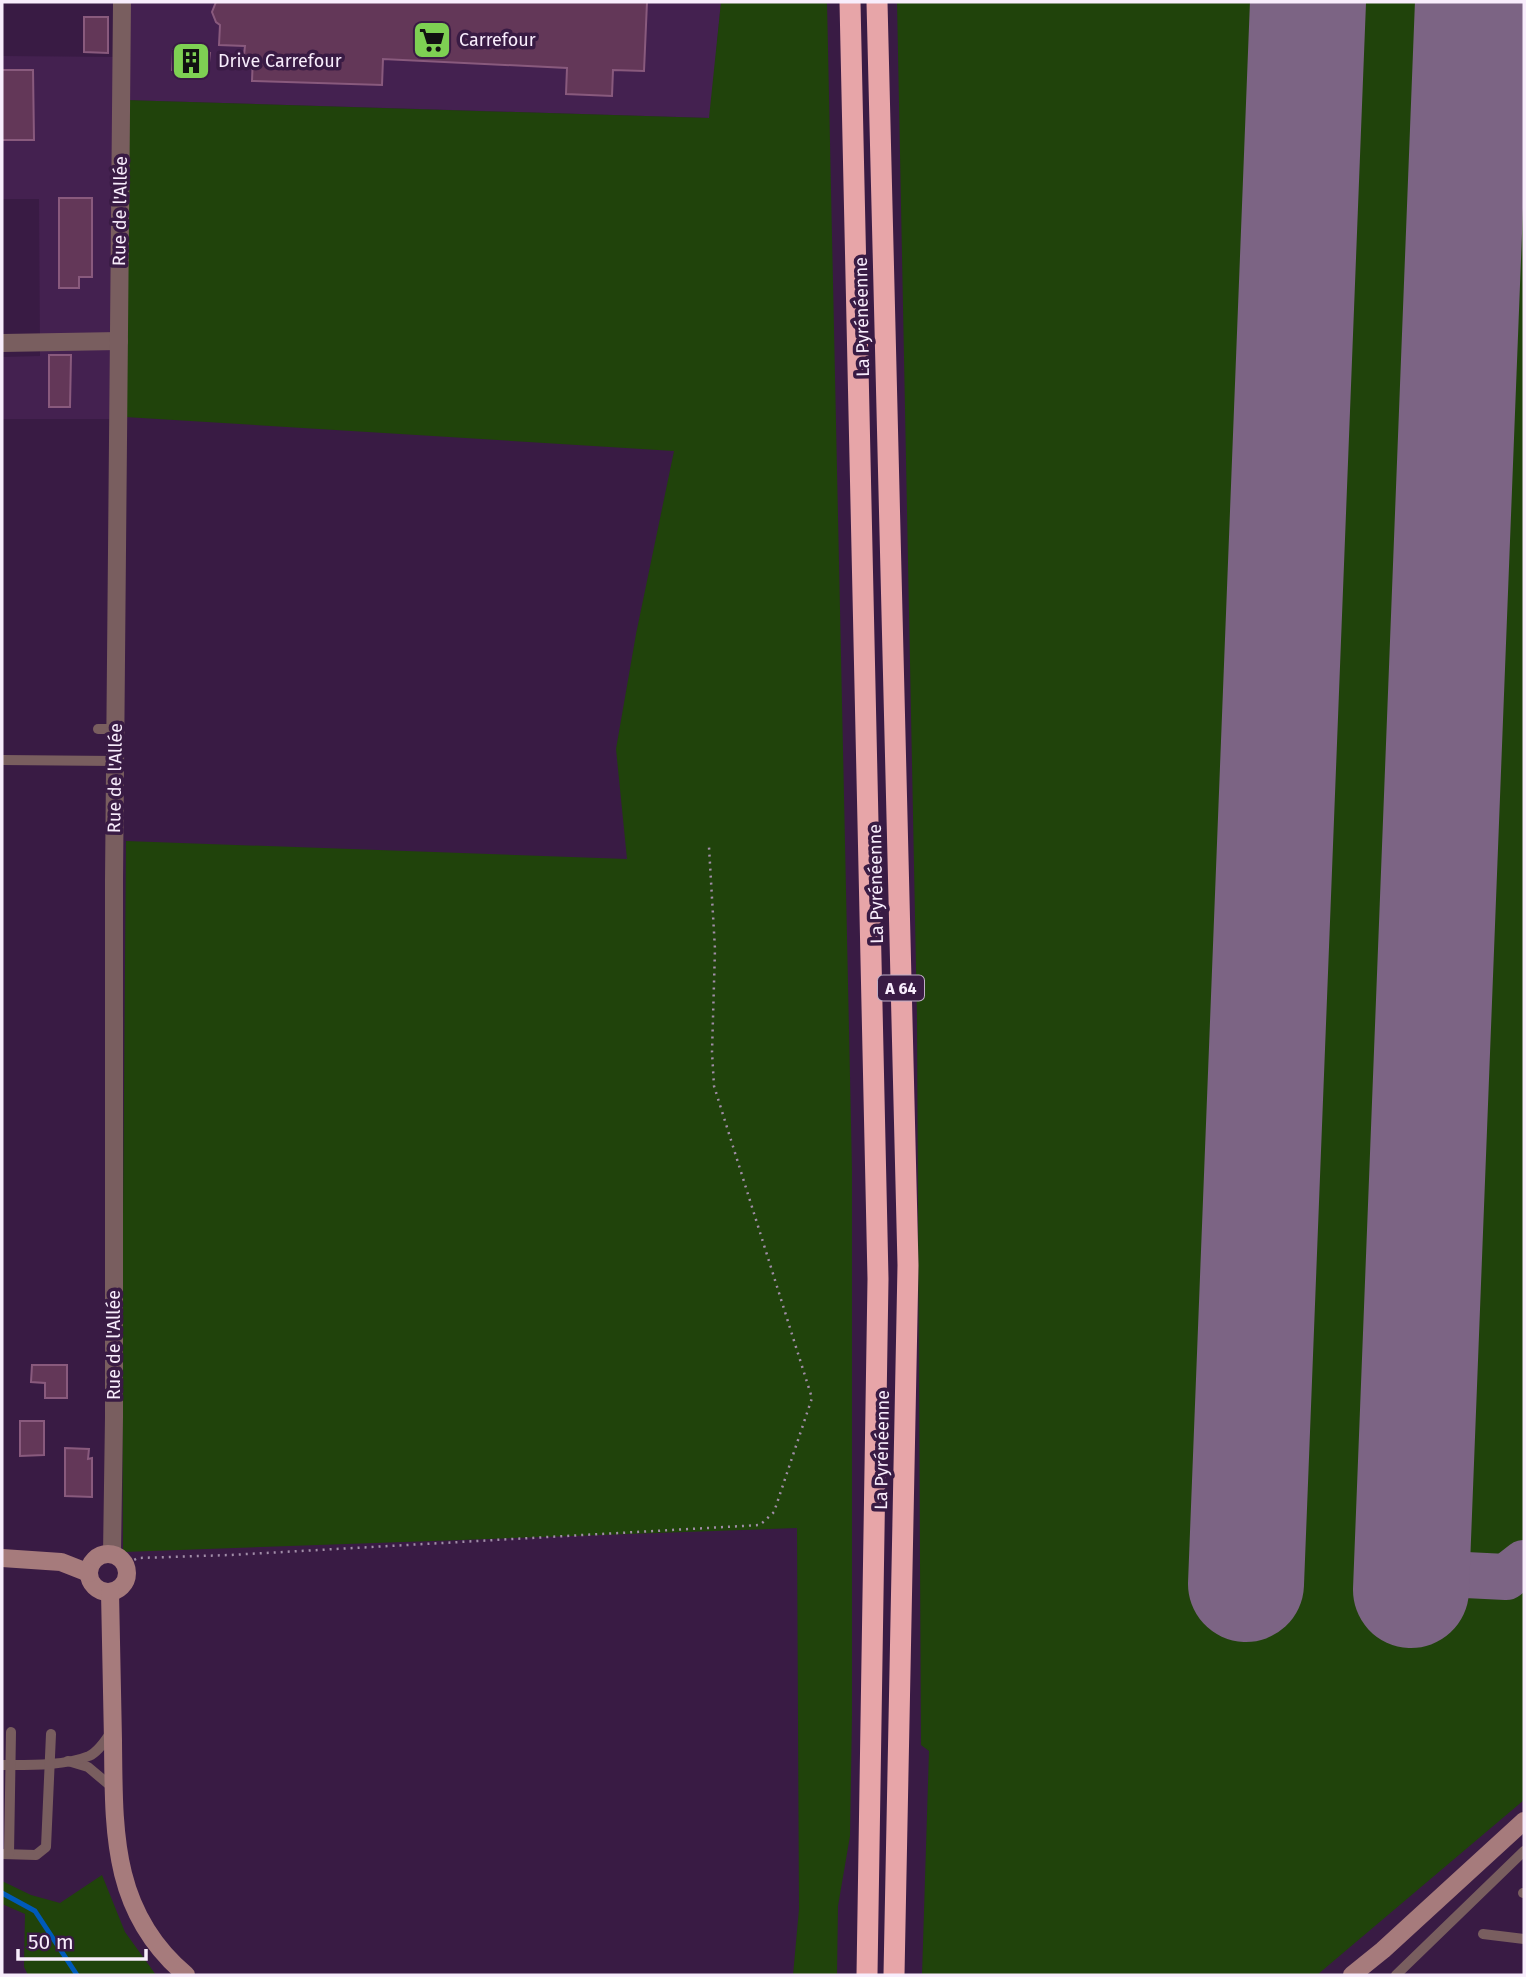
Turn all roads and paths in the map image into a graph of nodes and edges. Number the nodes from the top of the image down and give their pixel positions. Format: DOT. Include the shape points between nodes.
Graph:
graph roads {
  1 [pos="122,2"];
  2 [pos="850,2"];
  3 [pos="877,2"];
  4 [pos="119,341"];
  5 [pos="2,343"];
  6 [pos="2,760"];
  7 [pos="115,761"];
  8 [pos="709,847"];
  9 [pos="2,1558"];
  10 [pos="118,1559"];
  11 [pos="89,1573"];
  12 [pos="110,1592"];
  13 [pos="113,1730"];
  14 [pos="11,1732"];
  15 [pos="51,1734"];
  16 [pos="65,1760"];
  17 [pos="7,1765"];
  18 [pos="50,1765"];
  19 [pos="113,1788"];
  20 [pos="1524,1821"];
  21 [pos="1524,1851"];
  22 [pos="5,1854"];
  23 [pos="1483,1934"];
  24 [pos="1524,1939"];
  25 [pos="186,1975"];
  26 [pos="867,1975"];
  27 [pos="894,1975"];
  28 [pos="1352,1975"];
  29 [pos="1396,1975"];
  1 -- 4 [label="street, Rue de l'Allée"];
  2 -- 26 [label="highway, La Pyrénéenne / A 64" via="878,1279"];
  3 -- 27 [label="highway, La Pyrénéenne / A 64" via="908,1265"];
  4 -- 5 [label="street"];
  4 -- 7 [label="street, Rue de l'Allée" via="107,729"];
  6 -- 7 [label="lane"];
  7 -- 10 [label="street, Rue de l'Allée"];
  8 -- 10 [label="path" via="715,949 714,1086 812,1398 774,1512 760,1525"];
  9 -- 11 [label="street" via="61,1562"];
  10 -- 11 [label="street" via="99,1556"];
  10 -- 12 [label="street" via="127,1576"];
  11 -- 12 [label="street" via="97,1589"];
  12 -- 13 [label="street"];
  13 -- 16 [label="lane" via="91,1756"];
  13 -- 19 [label="street"];
  14 -- 17 [label="lane"];
  15 -- 18 [label="lane"];
  16 -- 18 [label="lane"];
  16 -- 19 [label="lane" via="88,1767"];
  17 -- 18 [label="lane"];
  17 -- 22 [label="lane"];
  18 -- 22 [label="lane" via="46,1847 36,1854"];
  19 -- 25 [label="street" via="118,1854 129,1896 145,1931"];
  20 -- 28 [label="street"];
  21 -- 29 [label="lane"];
  23 -- 24 [label="lane"];
}
